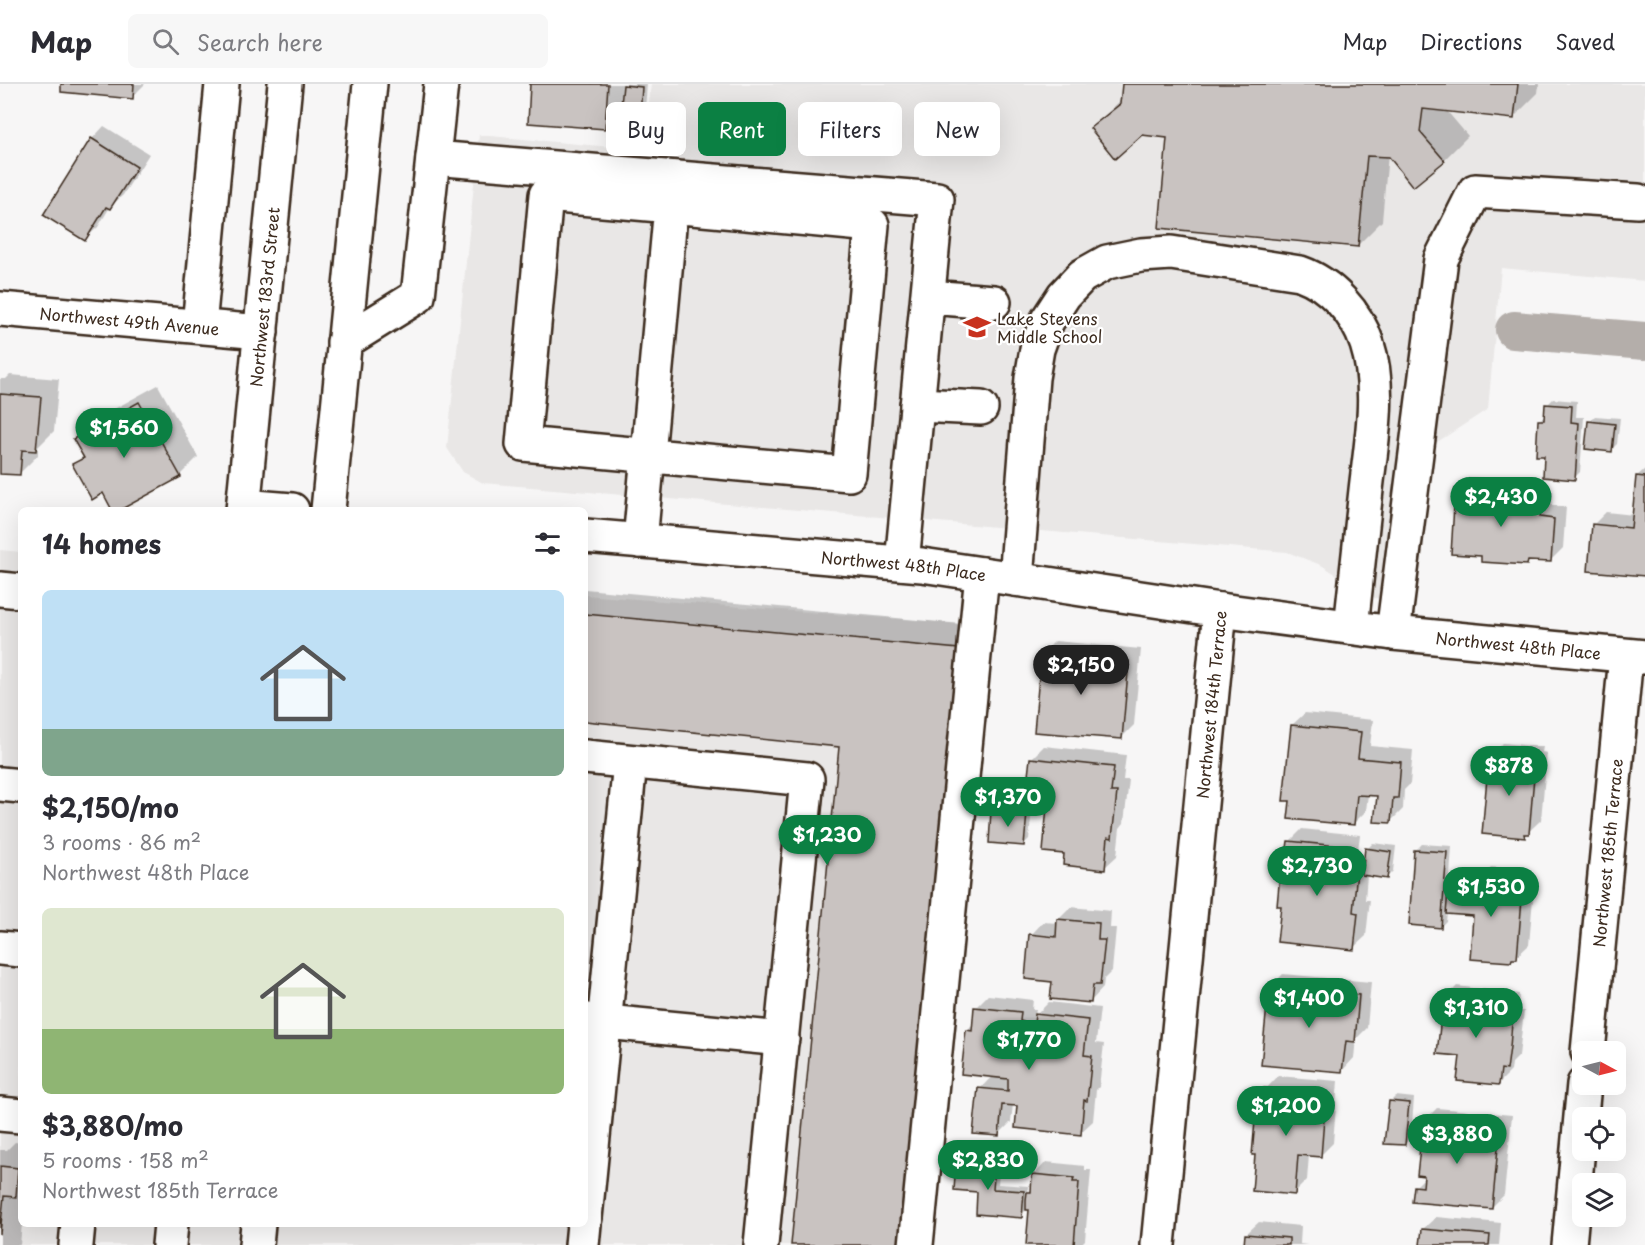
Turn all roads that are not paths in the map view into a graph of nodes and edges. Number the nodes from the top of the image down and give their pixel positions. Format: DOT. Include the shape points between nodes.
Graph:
graph roads {
  1 [pos="222,84"];
  2 [pos="285,84"];
  3 [pos="370,84"];
  4 [pos="441,84"];
  5 [pos="433,158"];
  6 [pos="1638,201"];
  7 [pos="671,206"];
  8 [pos="928,297"];
  9 [pos="994,302"];
  10 [pos="0,309"];
  11 [pos="199,326"];
  12 [pos="261,332"];
  13 [pos="344,342"];
  14 [pos="917,405"];
  15 [pos="981,408"];
  16 [pos="648,455"];
  17 [pos="243,507"];
  18 [pos="328,507"];
  19 [pos="588,536"];
  20 [pos="640,541"];
  21 [pos="902,563"];
  22 [pos="982,574"];
  23 [pos="1016,579"];
  24 [pos="0,589"];
  25 [pos="18,591"];
  26 [pos="1220,610"];
  27 [pos="1351,627"];
  28 [pos="1393,633"];
  29 [pos="1636,657"];
  30 [pos="588,758"];
  31 [pos="630,762"];
  32 [pos="0,784"];
  33 [pos="18,786"];
  34 [pos="0,948"];
  35 [pos="18,950"];
  36 [pos="595,1021"];
  37 [pos="782,1039"];
  38 [pos="1589,1041"];
  39 [pos="1583,1095"];
  40 [pos="0,1114"];
  41 [pos="18,1116"];
  42 [pos="588,1117"];
  43 [pos="78,1227"];
  44 [pos="171,1227"];
  45 [pos="258,1227"];
  46 [pos="76,1245"];
  47 [pos="169,1245"];
  48 [pos="256,1245"];
  49 [pos="761,1245"];
  50 [pos="916,1245"];
  51 [pos="1158,1245"];
  52 [pos="1569,1245"];
  1 -- 11 [label="street"];
  2 -- 12 [label="street, Northwest 183rd Street"];
  3 -- 13 [label="street"];
  4 -- 5 [label="street"];
  5 -- 8 [label="street" via="937,200"];
  5 -- 13 [label="street" via="418,296"];
  6 -- 28 [label="street" via="1475,191 1441,259"];
  7 -- 16 [label="street"];
  7 -- 16 [label="street" via="546,195 523,444"];
  7 -- 16 [label="street" via="872,225 849,474"];
  8 -- 9 [label="street"];
  8 -- 14 [label="street"];
  10 -- 11 [label="street, Northwest 49th Avenue"];
  11 -- 12 [label="street, Northwest 49th Avenue"];
  12 -- 17 [label="street, Northwest 183rd Street"];
  13 -- 18 [label="street"];
  14 -- 15 [label="street"];
  14 -- 21 [label="street"];
  16 -- 20 [label="street"];
  19 -- 20 [label="street, Northwest 48th Place"];
  20 -- 21 [label="street, Northwest 48th Place"];
  21 -- 22 [label="street, Northwest 48th Place"];
  22 -- 23 [label="street, Northwest 48th Place"];
  22 -- 50 [label="street"];
  23 -- 26 [label="street, Northwest 48th Place"];
  23 -- 27 [label="street" via="1032,378 1036,349 1047,321 1082,276 1107,262 1171,253 1217,259 1312,278 1345,306 1359,324 1367,344 1374,405"];
  24 -- 25 [label="street"];
  26 -- 27 [label="street, Northwest 184th Terrace"];
  26 -- 51 [label="street, Northwest 184th Terrace"];
  27 -- 28 [label="street, Northwest 184th Terrace"];
  28 -- 29 [label="street, Northwest 48th Place"];
  29 -- 38 [label="street, Northwest 185th Terrace"];
  30 -- 31 [label="street"];
  31 -- 36 [label="street"];
  31 -- 37 [label="street" via="807,779"];
  32 -- 33 [label="street"];
  34 -- 35 [label="street"];
  36 -- 37 [label="street"];
  36 -- 42 [label="street"];
  37 -- 49 [label="street"];
  39 -- 52 [label="street"];
  40 -- 41 [label="street"];
  43 -- 46 [label="street"];
  44 -- 47 [label="street"];
  45 -- 48 [label="street"];
}
